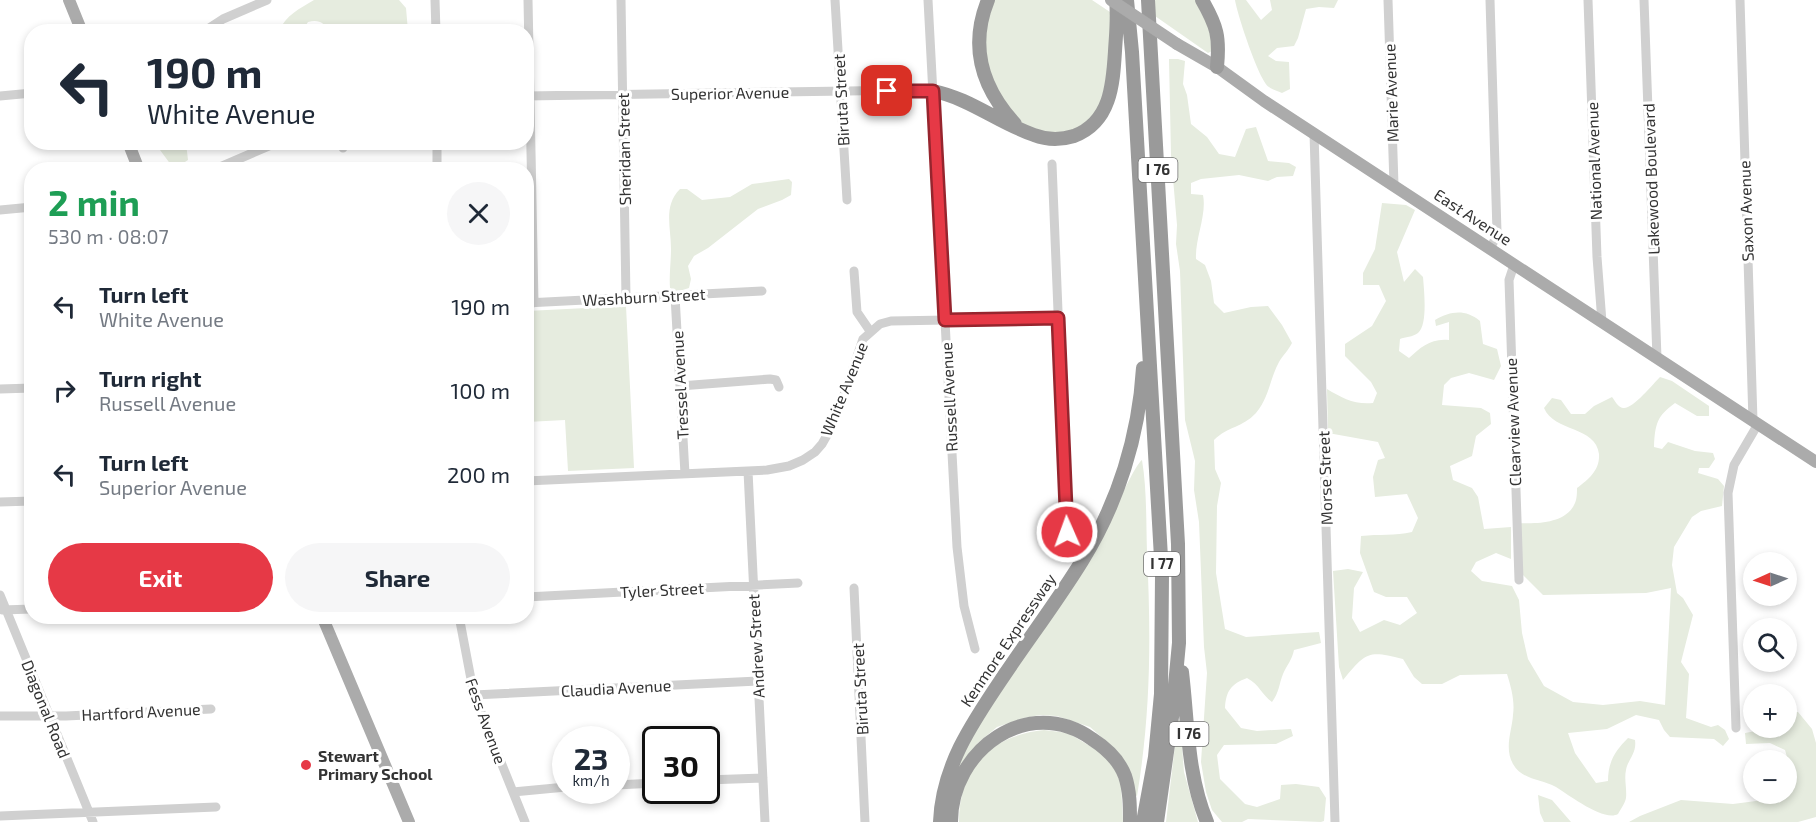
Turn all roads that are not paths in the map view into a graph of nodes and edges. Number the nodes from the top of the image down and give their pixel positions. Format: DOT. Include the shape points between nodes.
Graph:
graph roads {
  1 [pos="69,0"];
  2 [pos="267,0"];
  3 [pos="435,0"];
  4 [pos="528,0"];
  5 [pos="621,0"];
  6 [pos="835,0"];
  7 [pos="928,0"];
  8 [pos="988,0"];
  9 [pos="1111,0"];
  10 [pos="1116,0"];
  11 [pos="1127,0"];
  12 [pos="1148,0"];
  13 [pos="1202,0"];
  14 [pos="1388,0"];
  15 [pos="1490,0"];
  16 [pos="1588,0"];
  17 [pos="1644,0"];
  18 [pos="1740,0"];
  19 [pos="79,24"];
  20 [pos="215,24"];
  21 [pos="436,24"];
  22 [pos="528,24"];
  23 [pos="1217,67"];
  24 [pos="933,91"];
  25 [pos="841,92"];
  26 [pos="24,94"];
  27 [pos="623,94"];
  28 [pos="0,96"];
  29 [pos="534,96"];
  30 [pos="1021,130"];
  31 [pos="1314,133"];
  32 [pos="264,150"];
  33 [pos="242,162"];
  34 [pos="1052,164"];
  35 [pos="1394,185"];
  36 [pos="847,200"];
  37 [pos="24,208"];
  38 [pos="0,210"];
  39 [pos="1490,249"];
  40 [pos="1514,265"];
  41 [pos="854,271"];
  42 [pos="762,291"];
  43 [pos="675,296"];
  44 [pos="626,298"];
  45 [pos="534,303"];
  46 [pos="1146,306"];
  47 [pos="1058,318"];
  48 [pos="945,320"];
  49 [pos="1602,322"];
  50 [pos="870,331"];
  51 [pos="1658,358"];
  52 [pos="680,386"];
  53 [pos="779,387"];
  54 [pos="24,388"];
  55 [pos="0,389"];
  56 [pos="1755,423"];
  57 [pos="1816,462"];
  58 [pos="748,471"];
  59 [pos="685,474"];
  60 [pos="534,481"];
  61 [pos="24,501"];
  62 [pos="0,502"];
  63 [pos="1067,532"];
  64 [pos="1519,580"];
  65 [pos="798,583"];
  66 [pos="753,586"];
  67 [pos="854,588"];
  68 [pos="0,595"];
  69 [pos="534,597"];
  70 [pos="24,609"];
  71 [pos="3,610"];
  72 [pos="325,624"];
  73 [pos="460,624"];
  74 [pos="1179,644"];
  75 [pos="975,649"];
  76 [pos="758,681"];
  77 [pos="474,696"];
  78 [pos="211,709"];
  79 [pos="49,715"];
  80 [pos="0,716"];
  81 [pos="1736,728"];
  82 [pos="762,778"];
  83 [pos="720,780"];
  84 [pos="552,789"];
  85 [pos="513,792"];
  86 [pos="216,807"];
  87 [pos="90,812"];
  88 [pos="0,816"];
  89 [pos="93,822"];
  90 [pos="409,822"];
  91 [pos="525,822"];
  92 [pos="765,822"];
  93 [pos="865,822"];
  94 [pos="940,822"];
  95 [pos="951,822"];
  96 [pos="1130,822"];
  97 [pos="1143,822"];
  98 [pos="1157,822"];
  99 [pos="1206,822"];
  100 [pos="1335,822"];
  1 -- 19 [label="main road"];
  2 -- 20 [label="street"];
  3 -- 21 [label="street"];
  4 -- 22 [label="street"];
  5 -- 27 [label="street, Sheridan Street"];
  6 -- 25 [label="street, Biruta Street"];
  7 -- 24 [label="street, Russell Avenue"];
  8 -- 30 [label="highway" via="979,29 982,67 992,94"];
  9 -- 23 [label="main road, East Avenue, bridge"];
  10 -- 30 [label="highway" via="1113,85 1102,113 1083,132 1062,139 1042,138"];
  11 -- 46 [label="highway, I 76"];
  12 -- 74 [label="highway, I 76" via="1178,544"];
  13 -- 23 [label="highway" via="1218,36"];
  14 -- 35 [label="street, Marie Avenue"];
  15 -- 39 [label="street" via="1497,232"];
  16 -- 49 [label="street, National Avenue"];
  17 -- 51 [label="street, Lakewood Boulevard"];
  18 -- 56 [label="street, Saxon Avenue"];
  23 -- 31 [label="main road, East Avenue"];
  24 -- 25 [label="street, Superior Avenue"];
  24 -- 30 [label="highway" via="954,96"];
  24 -- 48 [label="street, Russell Avenue"];
  25 -- 27 [label="street, Superior Avenue"];
  25 -- 36 [label="street, Biruta Street"];
  26 -- 28 [label="street"];
  27 -- 29 [label="street, Superior Avenue"];
  27 -- 44 [label="street, Sheridan Street"];
  31 -- 35 [label="main road, East Avenue"];
  31 -- 100 [label="street, Morse Street"];
  32 -- 33 [label="street"];
  34 -- 47 [label="street"];
  35 -- 39 [label="main road, East Avenue"];
  37 -- 38 [label="street"];
  39 -- 40 [label="main road, East Avenue"];
  40 -- 49 [label="main road, East Avenue"];
  40 -- 64 [label="street, Clearview Avenue" via="1509,280"];
  41 -- 50 [label="street" via="857,312"];
  42 -- 43 [label="street, Washburn Street"];
  43 -- 44 [label="street, Washburn Street"];
  43 -- 52 [label="street, Tressel Avenue"];
  44 -- 45 [label="street, Washburn Street"];
  46 -- 94 [label="highway, Kenmore Expressway / I 76" via="1141,390 1129,455 1116,493 1081,562 962,740 944,788"];
  46 -- 97 [label="highway, I 77" via="1163,636 1155,757"];
  47 -- 48 [label="street, White Avenue"];
  47 -- 63 [label="street"];
  48 -- 50 [label="street, White Avenue" via="891,321"];
  48 -- 75 [label="street, Russell Avenue" via="957,547 964,606"];
  49 -- 51 [label="main road, East Avenue"];
  50 -- 58 [label="street, White Avenue" via="863,339 831,430 815,452 789,466"];
  51 -- 56 [label="main road, East Avenue"];
  52 -- 53 [label="street" via="770,379 776,380"];
  52 -- 59 [label="street, Tressel Avenue"];
  54 -- 55 [label="street"];
  56 -- 57 [label="main road, East Avenue"];
  56 -- 81 [label="street" via="1734,465 1728,493"];
  58 -- 59 [label="street, White Avenue"];
  58 -- 66 [label="street, Andrew Street"];
  59 -- 60 [label="street, White Avenue"];
  61 -- 62 [label="street"];
  65 -- 66 [label="street, Tyler Street"];
  66 -- 69 [label="street, Tyler Street"];
  66 -- 76 [label="street, Andrew Street"];
  67 -- 93 [label="street, Biruta Street"];
  68 -- 71 [label="street, Diagonal Road"];
  70 -- 71 [label="street"];
  71 -- 79 [label="street, Diagonal Road"];
  72 -- 90 [label="main road"];
  73 -- 77 [label="street, Fess Avenue"];
  74 -- 98 [label="highway"];
  74 -- 99 [label="highway, I 76" via="1192,774"];
  76 -- 77 [label="street, Claudia Avenue"];
  76 -- 82 [label="street, Andrew Street"];
  77 -- 85 [label="street, Fess Avenue"];
  78 -- 79 [label="street, Hartford Avenue"];
  79 -- 80 [label="street, Hartford Avenue"];
  79 -- 87 [label="street, Diagonal Road"];
  82 -- 83 [label="street"];
  82 -- 92 [label="street, Andrew Street"];
  84 -- 85 [label="street"];
  85 -- 91 [label="street, Fess Avenue"];
  86 -- 87 [label="street"];
  87 -- 88 [label="street"];
  87 -- 89 [label="street, Diagonal Road"];
  95 -- 96 [label="highway" via="957,786 975,755 997,736 1038,723 1076,729 1110,753 1125,777"];
}
